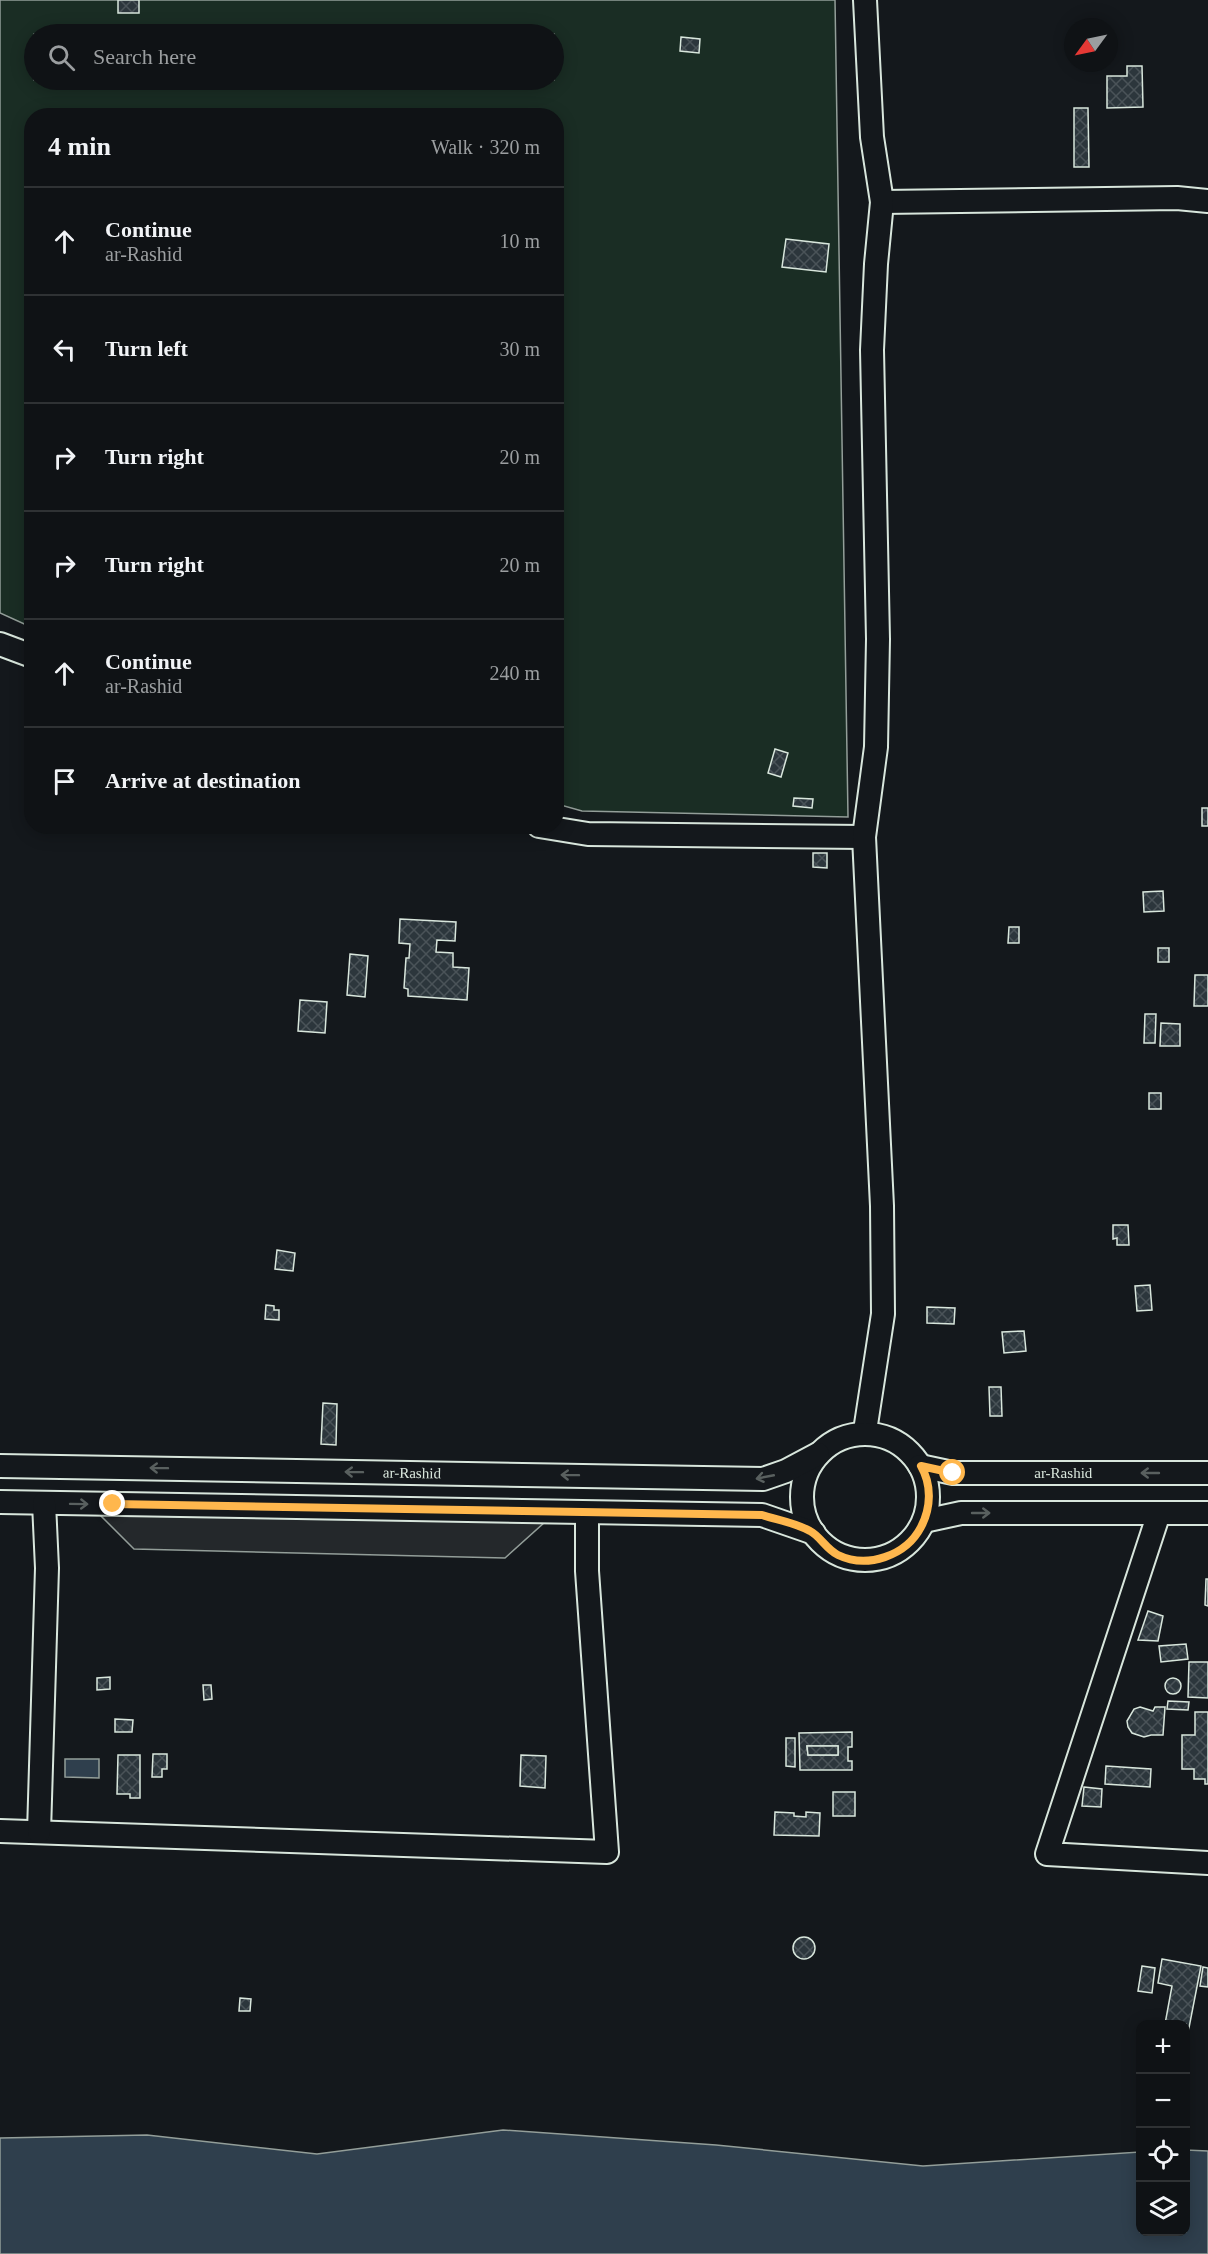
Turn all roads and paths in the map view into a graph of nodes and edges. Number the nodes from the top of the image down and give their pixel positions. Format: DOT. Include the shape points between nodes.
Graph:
graph roads {
  1 [pos="865,0"];
  2 [pos="1208,201"];
  3 [pos="882,202"];
  4 [pos="0,644"];
  5 [pos="24,653"];
  6 [pos="564,830"];
  7 [pos="864,837"];
  8 [pos="865,1431"];
  9 [pos="818,1454"];
  10 [pos="0,1466"];
  11 [pos="921,1466"];
  12 [pos="1208,1473"];
  13 [pos="0,1502"];
  14 [pos="44,1503"];
  15 [pos="587,1513"];
  16 [pos="1159,1513"];
  17 [pos="1208,1513"];
  18 [pos="924,1521"];
  19 [pos="814,1533"];
  20 [pos="0,1831"];
  21 [pos="39,1832"];
  22 [pos="1208,1863"];
  1 -- 3 [label="street" via="872,136"];
  2 -- 3 [label="street" via="1177,198"];
  3 -- 7 [label="street" via="872,350 878,639 876,747"];
  4 -- 5 [label="street"];
  6 -- 7 [label="street" via="588,834"];
  7 -- 8 [label="street" via="882,1206 883,1314"];
  8 -- 9 [label="street" via="837,1440"];
  8 -- 11 [label="street" via="897,1441"];
  9 -- 10 [label="street, ar-Rashid, one-way" via="786,1472 763,1479"];
  9 -- 19 [label="street" via="802,1487 802,1507"];
  12 -- 11 [label="street, ar-Rashid, one-way" via="953,1473"];
  11 -- 18 [label="street" via="929,1495"];
  13 -- 14 [label="street"];
  14 -- 15 [label="street, one-way"];
  14 -- 21 [label="street"];
  15 -- 19 [label="street" via="762,1515"];
  15 -- 21 [label="street" via="587,1571 607,1852"];
  16 -- 17 [label="street"];
  18 -- 16 [label="street, one-way" via="962,1513"];
  16 -- 22 [label="street" via="1047,1854"];
  18 -- 19 [label="street" via="916,1536 900,1550 880,1559 838,1555"];
  20 -- 21 [label="street"];
}
